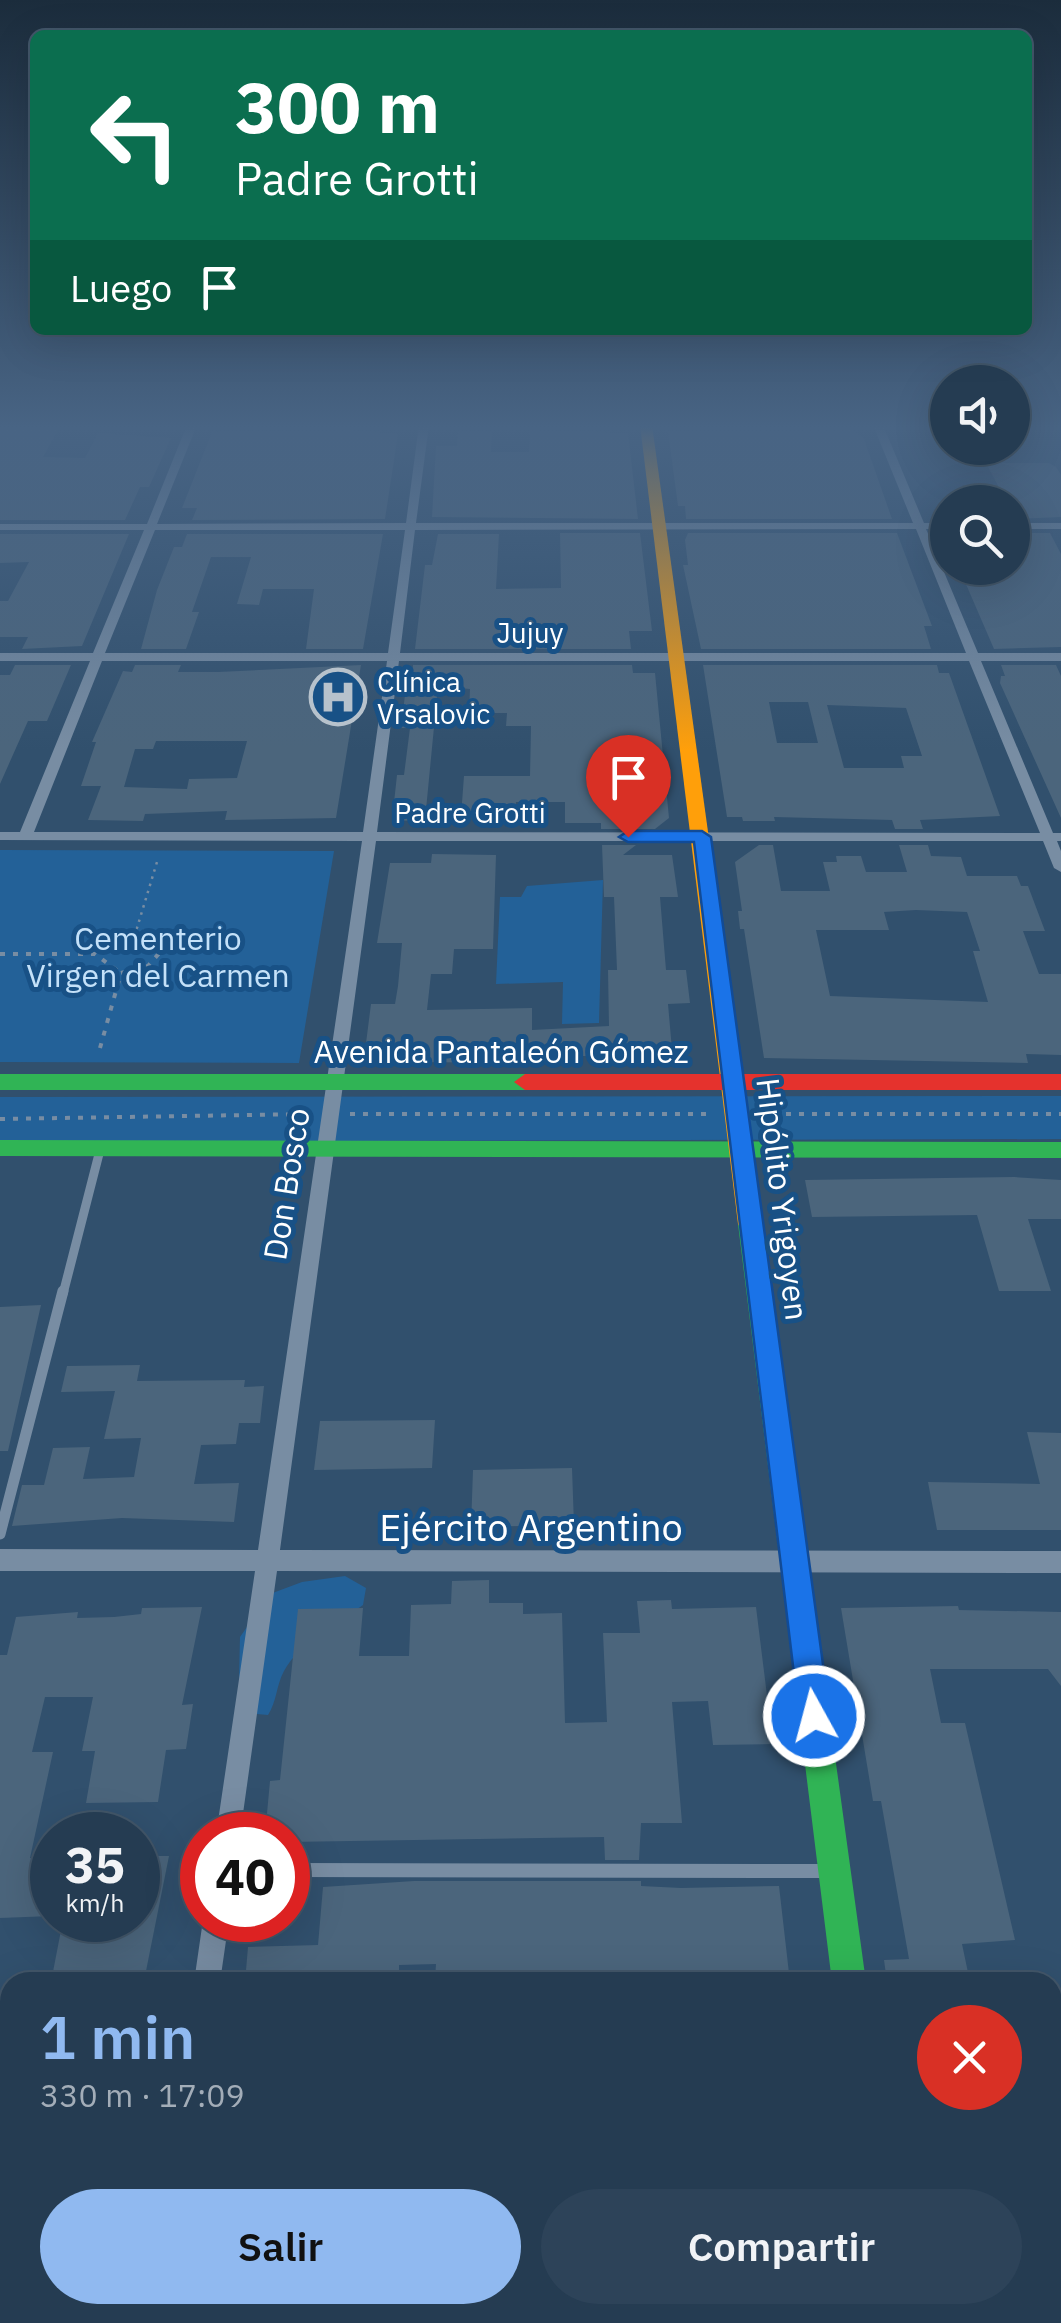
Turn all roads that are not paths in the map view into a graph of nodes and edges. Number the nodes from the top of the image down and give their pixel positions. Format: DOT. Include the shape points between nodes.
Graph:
graph roads {
  1 [pos="147,533"];
  2 [pos="409,533"];
  3 [pos="662,533"];
  4 [pos="923,533"];
  5 [pos="0,657"];
  6 [pos="97,657"];
  7 [pos="678,657"];
  8 [pos="973,657"];
  9 [pos="1061,657"];
  10 [pos="392,658"];
  11 [pos="0,836"];
  12 [pos="25,836"];
  13 [pos="368,837"];
  14 [pos="702,837"];
  15 [pos="1055,837"];
  16 [pos="1061,868"];
  17 [pos="0,1082"];
  18 [pos="1061,1082"];
  19 [pos="337,1083"];
  20 [pos="733,1084"];
  21 [pos="100,1147"];
  22 [pos="325,1147"];
  23 [pos="0,1148"];
  24 [pos="741,1149"];
  25 [pos="1061,1150"];
  26 [pos="0,1534"];
  27 [pos="0,1560"];
  28 [pos="266,1560"];
  29 [pos="796,1562"];
  30 [pos="1061,1562"];
  31 [pos="231,1812"];
  32 [pos="310,1870"];
  33 [pos="833,1871"];
  34 [pos="213,1942"];
  35 [pos="208,1972"];
  36 [pos="848,1972"];
  1 -- 6 [label="street"];
  2 -- 10 [label="street, Don Bosco"];
  3 -- 7 [label="street, Hipólito Yrigoyen"];
  4 -- 8 [label="street"];
  5 -- 6 [label="street, Jujuy"];
  6 -- 10 [label="street, Jujuy"];
  6 -- 12 [label="street"];
  7 -- 8 [label="street, Jujuy"];
  7 -- 10 [label="street, Jujuy"];
  7 -- 14 [label="street, Hipólito Yrigoyen"];
  8 -- 9 [label="street, Jujuy"];
  8 -- 15 [label="street"];
  10 -- 13 [label="street, Don Bosco"];
  11 -- 12 [label="street, Padre Grotti"];
  12 -- 13 [label="street, Padre Grotti"];
  13 -- 14 [label="street, Padre Grotti"];
  13 -- 19 [label="street, Don Bosco"];
  14 -- 15 [label="street, Padre Grotti"];
  14 -- 20 [label="street, Hipólito Yrigoyen"];
  15 -- 16 [label="street"];
  17 -- 19 [label="street, Avenida Pantaleón Gómez"];
  18 -- 20 [label="street, Avenida Pantaleón Gómez"];
  19 -- 20 [label="street, Avenida Pantaleón Gómez"];
  19 -- 22 [label="street, Don Bosco"];
  20 -- 24 [label="street, Hipólito Yrigoyen"];
  21 -- 22 [label="street"];
  21 -- 23 [label="street"];
  21 -- 26 [label="lane"];
  22 -- 24 [label="street"];
  22 -- 28 [label="street, Don Bosco"];
  24 -- 25 [label="street"];
  24 -- 29 [label="street, Hipólito Yrigoyen"];
  27 -- 28 [label="street, Ejército Argentino"];
  28 -- 29 [label="street, Ejército Argentino"];
  28 -- 31 [label="street, Don Bosco"];
  29 -- 30 [label="street, Ejército Argentino"];
  29 -- 33 [label="street, Hipólito Yrigoyen"];
  32 -- 33 [label="lane"];
  33 -- 36 [label="street, Hipólito Yrigoyen"];
  34 -- 35 [label="street"];
}
